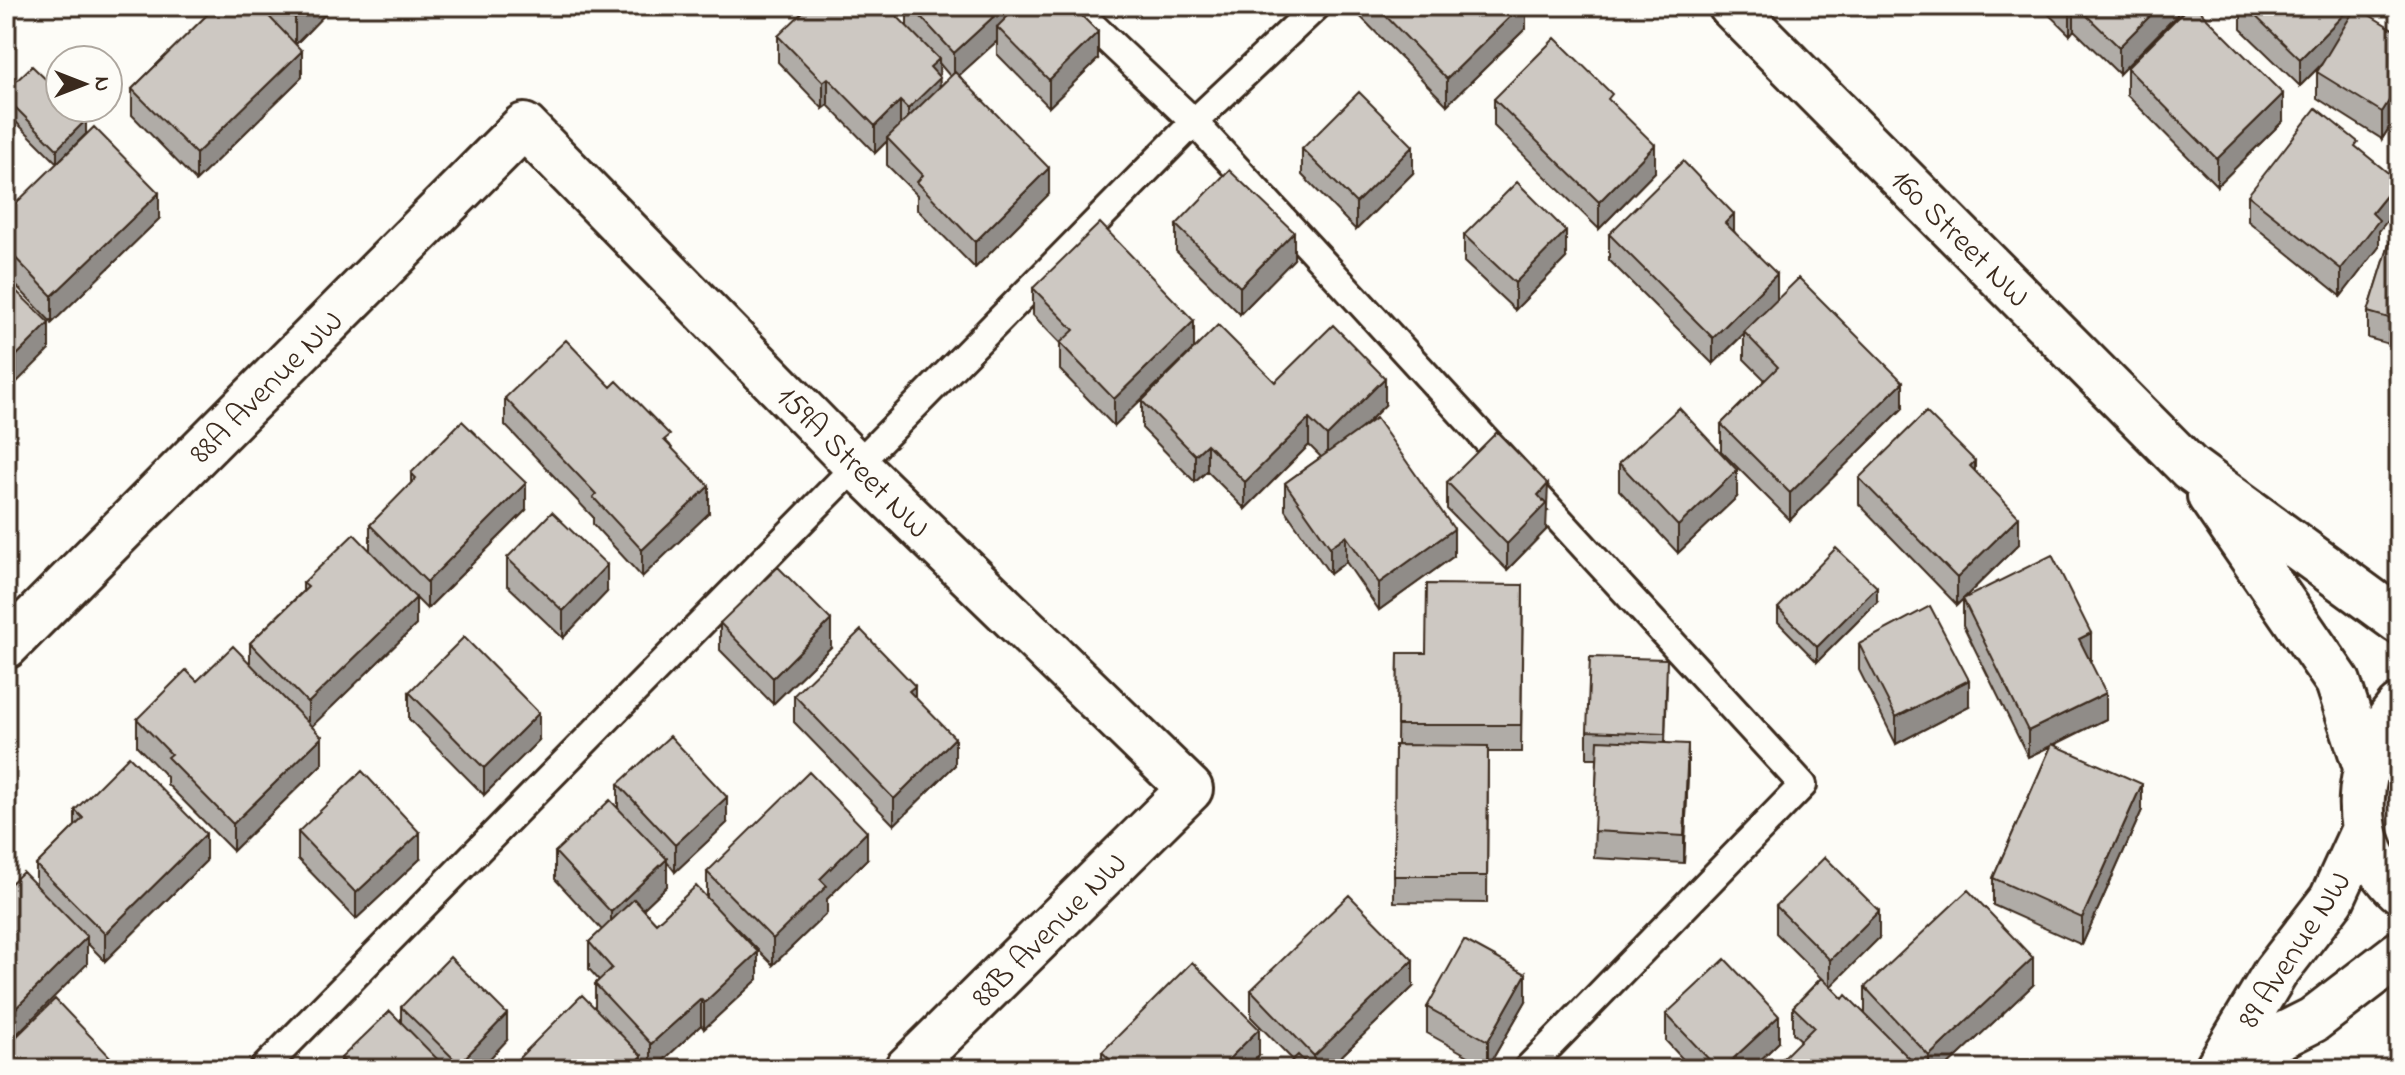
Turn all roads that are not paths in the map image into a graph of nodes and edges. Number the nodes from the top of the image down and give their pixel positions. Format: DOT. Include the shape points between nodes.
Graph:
graph roads {
  1 [pos="1072,6"];
  2 [pos="1317,6"];
  3 [pos="1731,6"];
  4 [pos="1194,122"];
  5 [pos="524,126"];
  6 [pos="857,466"];
  7 [pos="2190,468"];
  8 [pos="2399,621"];
  9 [pos="6,646"];
  10 [pos="2399,707"];
  11 [pos="2365,764"];
  12 [pos="1190,789"];
  13 [pos="2364,829"];
  14 [pos="2399,890"];
  15 [pos="2399,954"];
  16 [pos="2218,1068"];
  17 [pos="263,1069"];
  18 [pos="907,1069"];
  19 [pos="1527,1069"];
  1 -- 4 [label="lane"];
  2 -- 4 [label="lane"];
  3 -- 7 [label="street, 160 Street NW"];
  4 -- 6 [label="lane"];
  4 -- 19 [label="lane" via="1803,785"];
  5 -- 6 [label="street, 159A Street NW"];
  5 -- 9 [label="street, 88A Avenue NW"];
  6 -- 12 [label="street, 159A Street NW"];
  6 -- 17 [label="lane"];
  7 -- 8 [label="street, 160 Street NW"];
  7 -- 11 [label="street, 160 Street NW" via="2338,682"];
  10 -- 11 [label="street" via="2380,729"];
  11 -- 13 [label="street"];
  12 -- 18 [label="street, 88B Avenue NW"];
  13 -- 14 [label="street" via="2376,860"];
  13 -- 16 [label="street, 89 Avenue NW" via="2332,899 2275,973"];
  15 -- 16 [label="street, 89 Avenue NW" via="2313,1020"];
}
